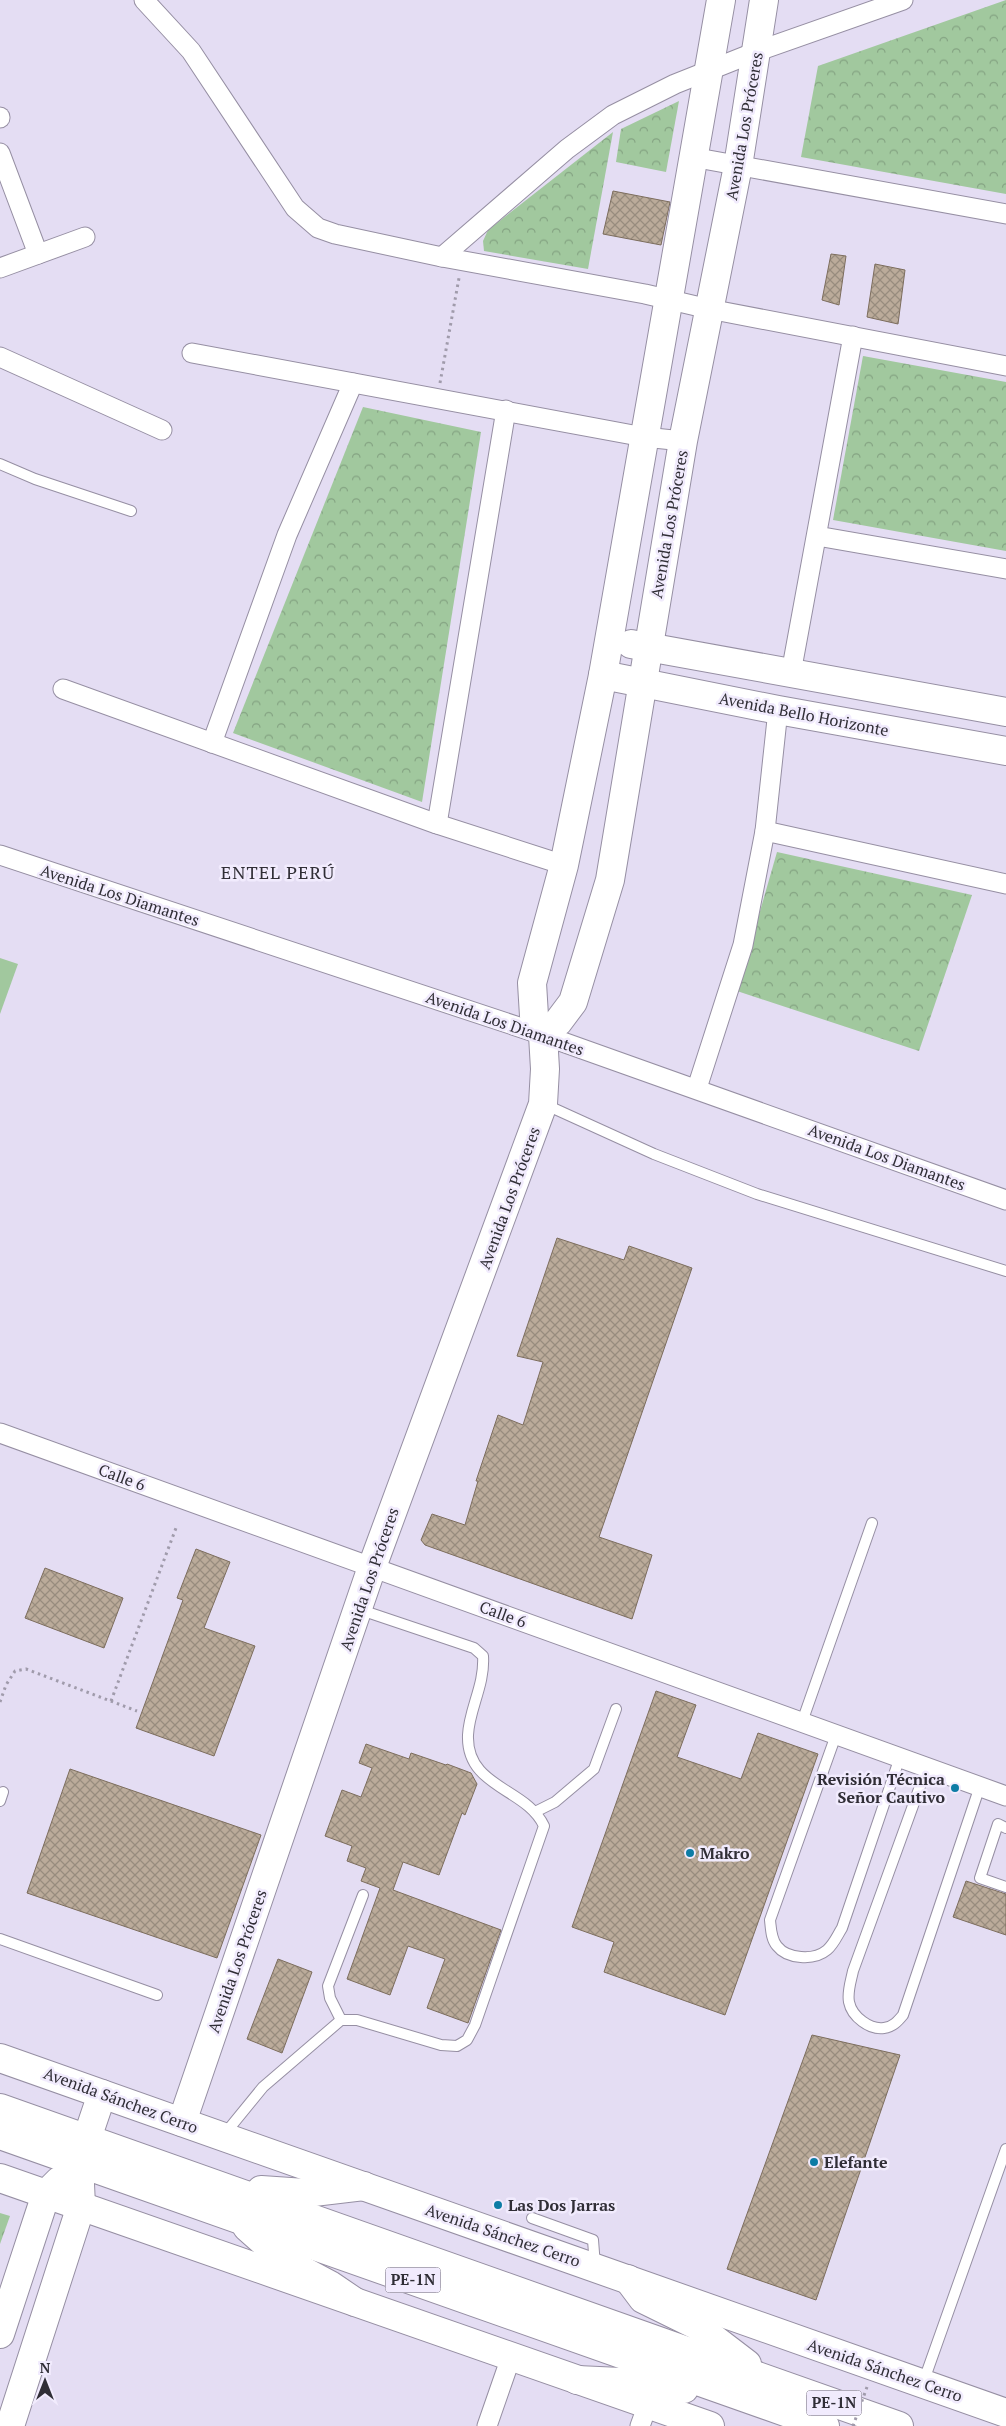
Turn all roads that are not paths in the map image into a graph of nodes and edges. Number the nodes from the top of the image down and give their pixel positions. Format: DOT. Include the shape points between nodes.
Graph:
graph roads {
  1 [pos="144,0"];
  2 [pos="721,0"];
  3 [pos="764,0"];
  4 [pos="903,0"];
  5 [pos="758,51"];
  6 [pos="707,71"];
  7 [pos="0,153"];
  8 [pos="692,157"];
  9 [pos="738,166"];
  10 [pos="1006,214"];
  11 [pos="85,237"];
  12 [pos="38,254"];
  13 [pos="442,257"];
  14 [pos="0,268"];
  15 [pos="667,300"];
  16 [pos="709,309"];
  17 [pos="853,336"];
  18 [pos="192,354"];
  19 [pos="0,357"];
  20 [pos="1006,366"];
  21 [pos="353,383"];
  22 [pos="506,410"];
  23 [pos="162,430"];
  24 [pos="644,437"];
  25 [pos="684,442"];
  26 [pos="0,464"];
  27 [pos="131,511"];
  28 [pos="817,536"];
  29 [pos="1006,569"];
  30 [pos="610,640"];
  31 [pos="648,648"];
  32 [pos="790,673"];
  33 [pos="603,675"];
  34 [pos="642,683"];
  35 [pos="64,689"];
  36 [pos="778,710"];
  37 [pos="1006,712"];
  38 [pos="212,743"];
  39 [pos="1006,751"];
  40 [pos="437,824"];
  41 [pos="765,831"];
  42 [pos="0,855"];
  43 [pos="564,865"];
  44 [pos="1006,884"];
  45 [pos="543,1035"];
  46 [pos="697,1088"];
  47 [pos="544,1104"];
  48 [pos="1006,1200"];
  49 [pos="1006,1271"];
  50 [pos="0,1433"];
  51 [pos="872,1523"];
  52 [pos="372,1567"];
  53 [pos="358,1609"];
  54 [pos="616,1709"];
  55 [pos="802,1722"];
  56 [pos="836,1735"];
  57 [pos="900,1757"];
  58 [pos="927,1767"];
  59 [pos="980,1786"];
  60 [pos="1006,1796"];
  61 [pos="535,1812"];
  62 [pos="1006,1828"];
  63 [pos="1006,1887"];
  64 [pos="362,1895"];
  65 [pos="0,1940"];
  66 [pos="157,1995"];
  67 [pos="341,2020"];
  68 [pos="0,2058"];
  69 [pos="102,2094"];
  70 [pos="0,2108"];
  71 [pos="182,2122"];
  72 [pos="0,2134"];
  73 [pos="222,2136"];
  74 [pos="1006,2149"];
  75 [pos="83,2151"];
  76 [pos="0,2178"];
  77 [pos="211,2182"];
  78 [pos="364,2186"];
  79 [pos="46,2194"];
  80 [pos="81,2206"];
  81 [pos="236,2218"];
  82 [pos="532,2218"];
  83 [pos="595,2267"];
  84 [pos="628,2279"];
  85 [pos="14,2292"];
  86 [pos="355,2302"];
  87 [pos="49,2304"];
  88 [pos="0,2334"];
  89 [pos="512,2357"];
  90 [pos="577,2380"];
  91 [pos="768,2380"];
  92 [pos="923,2384"];
  93 [pos="731,2392"];
  94 [pos="644,2415"];
  95 [pos="997,2416"];
  96 [pos="10,2426"];
  97 [pos="487,2426"];
  98 [pos="710,2426"];
  99 [pos="825,2426"];
  100 [pos="899,2426"];
  1 -- 13 [label="street" via="192,51 295,208 308,221 335,234"];
  2 -- 6 [label="main road, Avenida Los Próceres"];
  3 -- 5 [label="main road, Avenida Los Próceres"];
  4 -- 5 [label="street"];
  5 -- 6 [label="street"];
  5 -- 9 [label="main road, Avenida Los Próceres"];
  6 -- 8 [label="main road, Avenida Los Próceres"];
  6 -- 13 [label="street" via="612,115 567,149"];
  7 -- 12 [label="street"];
  8 -- 9 [label="street"];
  8 -- 15 [label="main road, Avenida Los Próceres"];
  9 -- 10 [label="street"];
  9 -- 16 [label="main road, Avenida Los Próceres"];
  11 -- 12 [label="street"];
  12 -- 14 [label="street"];
  13 -- 15 [label="street"];
  15 -- 16 [label="street"];
  15 -- 24 [label="main road, Avenida Los Próceres"];
  16 -- 17 [label="street"];
  16 -- 25 [label="main road, Avenida Los Próceres"];
  17 -- 20 [label="street"];
  17 -- 28 [label="street"];
  18 -- 21 [label="street"];
  19 -- 23 [label="street"];
  21 -- 22 [label="street"];
  21 -- 38 [label="street" via="288,535"];
  22 -- 24 [label="street"];
  22 -- 40 [label="street"];
  24 -- 25 [label="street"];
  24 -- 30 [label="main road, Avenida Los Próceres"];
  25 -- 31 [label="main road, Avenida Los Próceres"];
  26 -- 27 [label="lane"];
  28 -- 29 [label="street"];
  28 -- 32 [label="street"];
  30 -- 31 [label="main road"];
  30 -- 33 [label="main road, Avenida Los Próceres"];
  31 -- 32 [label="main road"];
  31 -- 34 [label="main road, Avenida Los Próceres"];
  32 -- 37 [label="main road"];
  33 -- 34 [label="main road, Avenida Bello Horizonte"];
  33 -- 43 [label="main road, Avenida Los Próceres"];
  34 -- 36 [label="main road, Avenida Bello Horizonte"];
  34 -- 45 [label="main road, Avenida Los Próceres" via="610,880 573,1002"];
  35 -- 38 [label="street"];
  36 -- 39 [label="main road, Avenida Bello Horizonte"];
  36 -- 41 [label="street"];
  38 -- 40 [label="street"];
  40 -- 43 [label="street"];
  41 -- 44 [label="street"];
  41 -- 46 [label="street" via="743,945"];
  42 -- 45 [label="street, Avenida Los Diamantes"];
  43 -- 45 [label="main road, Avenida Los Próceres" via="532,983 534,1016"];
  45 -- 46 [label="street, Avenida Los Diamantes"];
  45 -- 47 [label="main road, Avenida Los Próceres"];
  46 -- 48 [label="street, Avenida Los Diamantes"];
  47 -- 49 [label="lane" via="654,1154 757,1194"];
  47 -- 52 [label="main road, Avenida Los Próceres"];
  50 -- 52 [label="street, Calle 6"];
  51 -- 55 [label="lane"];
  52 -- 53 [label="main road, Avenida Los Próceres"];
  52 -- 55 [label="street, Calle 6"];
  53 -- 61 [label="lane" via="474,1648 483,1656 484,1670 468,1736 473,1758 484,1777"];
  53 -- 71 [label="main road, Avenida Los Próceres"];
  54 -- 61 [label="lane" via="594,1769 555,1802"];
  55 -- 56 [label="street, Calle 6"];
  56 -- 57 [label="street, Calle 6"];
  56 -- 57 [label="lane" via="770,1920 771,1935 777,1947 790,1954 802,1958 825,1952 842,1928"];
  57 -- 58 [label="street, Calle 6"];
  58 -- 59 [label="street, Calle 6"];
  58 -- 59 [label="lane" via="849,1989 849,2003 854,2014 874,2027 895,2024 903,2015"];
  59 -- 60 [label="street, Calle 6"];
  61 -- 67 [label="lane" via="544,1826 467,2040 457,2046 441,2045 357,2020"];
  62 -- 63 [label="lane" via="998,1824 980,1878"];
  64 -- 67 [label="lane" via="328,1986"];
  65 -- 66 [label="lane"];
  67 -- 73 [label="lane" via="263,2087"];
  68 -- 69 [label="main road, Avenida Sánchez Cerro"];
  69 -- 71 [label="main road, Avenida Sánchez Cerro"];
  69 -- 75 [label="main road"];
  70 -- 75 [label="main road, PE-1N"];
  71 -- 73 [label="main road, Avenida Sánchez Cerro"];
  72 -- 75 [label="main road, PE-1N"];
  73 -- 78 [label="main road, Avenida Sánchez Cerro"];
  74 -- 92 [label="lane"];
  75 -- 77 [label="main road, PE-1N"];
  75 -- 79 [label="main road"];
  75 -- 80 [label="main road"];
  75 -- 81 [label="main road, PE-1N"];
  76 -- 79 [label="main road"];
  77 -- 78 [label="main road" via="304,2194"];
  77 -- 91 [label="main road, PE-1N"];
  78 -- 83 [label="main road, Avenida Sánchez Cerro"];
  79 -- 80 [label="main road"];
  79 -- 85 [label="main road"];
  80 -- 86 [label="main road"];
  80 -- 87 [label="main road"];
  81 -- 86 [label="main road" via="285,2261"];
  81 -- 93 [label="main road, PE-1N"];
  82 -- 83 [label="lane" via="593,2240"];
  83 -- 84 [label="main road, Avenida Sánchez Cerro"];
  84 -- 91 [label="main road" via="643,2299 696,2325"];
  84 -- 92 [label="main road, Avenida Sánchez Cerro"];
  85 -- 87 [label="main road"];
  85 -- 88 [label="main road"];
  86 -- 89 [label="main road"];
  87 -- 96 [label="main road"];
  89 -- 90 [label="main road"];
  89 -- 97 [label="street"];
  90 -- 93 [label="main road" via="664,2384 706,2394"];
  90 -- 94 [label="main road"];
  91 -- 100 [label="main road, PE-1N"];
  92 -- 95 [label="main road, Avenida Sánchez Cerro"];
  93 -- 99 [label="main road, PE-1N"];
  94 -- 98 [label="main road"];
}
